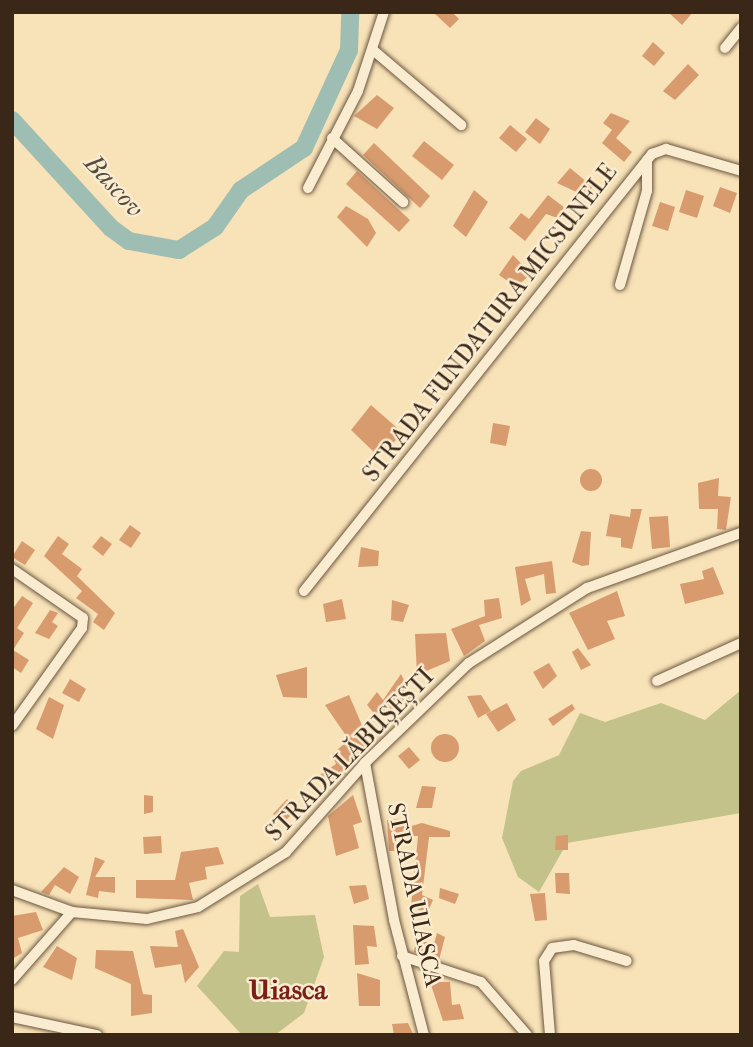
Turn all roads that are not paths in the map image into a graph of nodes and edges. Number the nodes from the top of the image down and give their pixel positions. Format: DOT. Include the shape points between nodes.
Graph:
graph roads {
  1 [pos="384,12"];
  2 [pos="741,28"];
  3 [pos="725,48"];
  4 [pos="373,50"];
  5 [pos="461,125"];
  6 [pos="332,138"];
  7 [pos="647,160"];
  8 [pos="741,171"];
  9 [pos="308,188"];
  10 [pos="403,202"];
  11 [pos="620,285"];
  12 [pos="741,533"];
  13 [pos="12,569"];
  14 [pos="304,591"];
  15 [pos="741,643"];
  16 [pos="657,681"];
  17 [pos="12,726"];
  18 [pos="365,763"];
  19 [pos="12,890"];
  20 [pos="72,912"];
  21 [pos="402,957"];
  22 [pos="627,961"];
  23 [pos="12,980"];
  24 [pos="12,1017"];
  25 [pos="97,1035"];
  26 [pos="424,1035"];
  27 [pos="527,1035"];
  28 [pos="550,1035"];
  1 -- 4 [label="street"];
  2 -- 3 [label="street"];
  4 -- 5 [label="street"];
  4 -- 6 [label="street"];
  6 -- 9 [label="street"];
  6 -- 10 [label="street"];
  7 -- 8 [label="street, STRADA FUNDATURA MICSUNELE" via="666,149"];
  7 -- 11 [label="street" via="647,191"];
  7 -- 14 [label="street, STRADA FUNDATURA MICSUNELE"];
  12 -- 18 [label="street, STRADA LĂBUȘEȘTI" via="587,589 469,663"];
  13 -- 17 [label="street" via="83,618 82,628"];
  15 -- 16 [label="street"];
  18 -- 20 [label="street, STRADA LĂBUȘEȘTI" via="286,852 198,907 147,919"];
  18 -- 21 [label="street, STRADA UIASCA"];
  19 -- 20 [label="street, STRADA LĂBUȘEȘTI"];
  20 -- 23 [label="street"];
  21 -- 26 [label="street, STRADA UIASCA"];
  21 -- 27 [label="street" via="481,982"];
  22 -- 28 [label="street" via="574,945 552,948 544,961"];
  24 -- 25 [label="street"];
}
